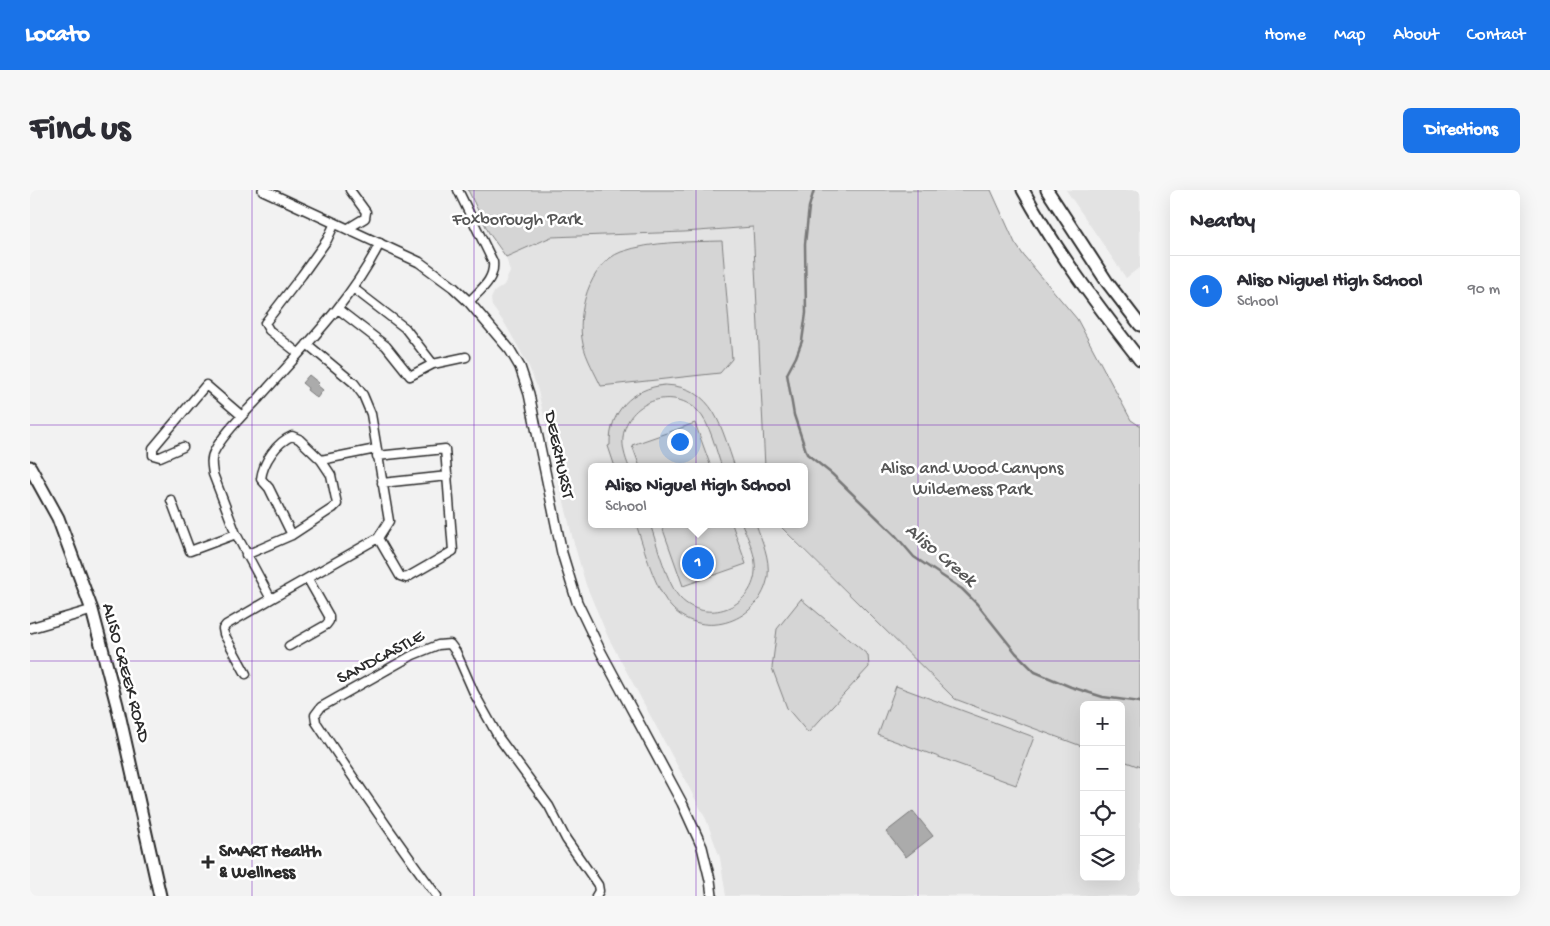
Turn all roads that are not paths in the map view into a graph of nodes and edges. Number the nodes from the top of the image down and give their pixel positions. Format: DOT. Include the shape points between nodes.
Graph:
graph roads {
  1 [pos="263,190"];
  2 [pos="350,190"];
  3 [pos="458,190"];
  4 [pos="1023,190"];
  5 [pos="1047,190"];
  6 [pos="335,223"];
  7 [pos="347,229"];
  8 [pos="380,243"];
  9 [pos="354,288"];
  10 [pos="469,302"];
  11 [pos="338,309"];
  12 [pos="1140,325"];
  13 [pos="308,344"];
  14 [pos="298,353"];
  15 [pos="466,357"];
  16 [pos="1140,360"];
  17 [pos="433,364"];
  18 [pos="242,416"];
  19 [pos="184,447"];
  20 [pos="377,452"];
  21 [pos="321,460"];
  22 [pos="30,467"];
  23 [pos="448,476"];
  24 [pos="382,483"];
  25 [pos="171,500"];
  26 [pos="236,534"];
  27 [pos="292,535"];
  28 [pos="378,538"];
  29 [pos="246,555"];
  30 [pos="308,579"];
  31 [pos="271,599"];
  32 [pos="92,610"];
  33 [pos="30,628"];
  34 [pos="289,646"];
  35 [pos="246,674"];
  36 [pos="160,896"];
  37 [pos="437,896"];
  38 [pos="596,896"];
  39 [pos="712,896"];
  1 -- 6 [label="street, DEERHURST"];
  2 -- 7 [label="street" via="366,212 365,218"];
  3 -- 10 [label="street" via="493,262 494,271 490,280"];
  4 -- 16 [label="main road" via="1062,256"];
  5 -- 12 [label="main road"];
  6 -- 7 [label="street, DEERHURST"];
  6 -- 14 [label="street" via="302,276 265,323"];
  7 -- 8 [label="street, DEERHURST"];
  8 -- 9 [label="street"];
  8 -- 10 [label="street, DEERHURST" via="419,262"];
  9 -- 11 [label="street"];
  9 -- 17 [label="street" via="405,328"];
  10 -- 39 [label="street, DEERHURST" via="510,350 520,367 529,394 562,553 574,594 601,652 682,803 702,847"];
  11 -- 13 [label="street"];
  11 -- 17 [label="street" via="386,346 410,376"];
  13 -- 14 [label="street"];
  13 -- 20 [label="street" via="363,395 371,414"];
  14 -- 18 [label="street"];
  15 -- 17 [label="street"];
  18 -- 19 [label="street" via="206,385 153,448 153,455 160,457"];
  18 -- 26 [label="street" via="218,444 211,464"];
  20 -- 21 [label="street"];
  20 -- 23 [label="street" via="445,448"];
  20 -- 24 [label="street"];
  21 -- 27 [label="street" via="331,475 337,504"];
  21 -- 27 [label="street" via="292,436 284,440 262,472 262,479 270,488"];
  22 -- 32 [label="main road, ALISO CREEK ROAD" via="58,518"];
  23 -- 24 [label="street"];
  23 -- 28 [label="street" via="453,551 406,578 400,576"];
  24 -- 28 [label="street" via="389,521"];
  25 -- 26 [label="street" via="190,551"];
  26 -- 29 [label="street"];
  27 -- 29 [label="street"];
  28 -- 30 [label="street"];
  29 -- 31 [label="street"];
  30 -- 31 [label="street"];
  30 -- 34 [label="street" via="329,621"];
  31 -- 35 [label="street" via="223,629"];
  32 -- 33 [label="street"];
  32 -- 36 [label="main road, ALISO CREEK ROAD"];
  37 -- 38 [label="street, SANDCASTLE" via="343,763 316,722 315,714 321,707 413,655 450,644 499,738 549,806 566,839 598,885 600,891"];
}
